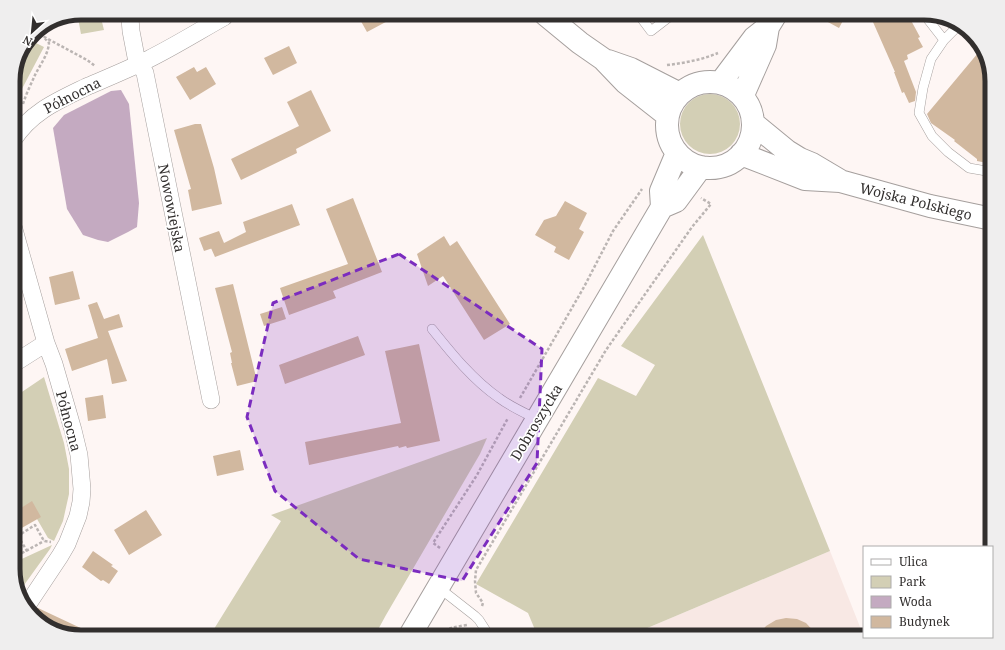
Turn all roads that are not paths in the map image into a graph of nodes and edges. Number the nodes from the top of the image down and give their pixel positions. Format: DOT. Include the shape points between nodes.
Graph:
graph roads {
  1 [pos="130,20"];
  2 [pos="229,20"];
  3 [pos="552,20"];
  4 [pos="642,20"];
  5 [pos="665,20"];
  6 [pos="767,20"];
  7 [pos="768,20"];
  8 [pos="929,21"];
  9 [pos="955,29"];
  10 [pos="944,40"];
  11 [pos="603,59"];
  12 [pos="140,63"];
  13 [pos="722,82"];
  14 [pos="680,94"];
  15 [pos="743,95"];
  16 [pos="667,115"];
  17 [pos="754,124"];
  18 [pos="20,131"];
  19 [pos="677,153"];
  20 [pos="741,154"];
  21 [pos="701,167"];
  22 [pos="985,171"];
  23 [pos="840,181"];
  24 [pos="662,207"];
  25 [pos="985,218"];
  26 [pos="20,251"];
  27 [pos="432,329"];
  28 [pos="46,343"];
  29 [pos="20,360"];
  30 [pos="211,400"];
  31 [pos="538,419"];
  32 [pos="438,587"];
  33 [pos="29,602"];
  34 [pos="413,630"];
  35 [pos="485,630"];
  1 -- 12 [label="street, Nowowiejska" via="136,57"];
  2 -- 12 [label="street, Północna"];
  3 -- 11 [label="main road"];
  4 -- 5 [label="lane" via="651,31"];
  6 -- 13 [label="main road"];
  7 -- 15 [label="main road" via="765,45"];
  8 -- 10 [label="lane"];
  9 -- 10 [label="lane"];
  10 -- 22 [label="lane" via="931,60 919,113 932,136 948,152 969,168"];
  11 -- 14 [label="main road" via="631,69"];
  11 -- 16 [label="main road" via="625,82"];
  12 -- 18 [label="street, Północna" via="58,100 31,118"];
  12 -- 30 [label="street, Nowowiejska" via="145,73"];
  13 -- 14 [label="main road" via="701,83"];
  13 -- 15 [label="main road"];
  14 -- 16 [label="main road" via="672,103"];
  15 -- 17 [label="main road" via="749,105"];
  16 -- 19 [label="main road" via="666,129"];
  17 -- 20 [label="main road" via="748,146"];
  17 -- 23 [label="main road, Wojska Polskiego" via="787,151"];
  19 -- 21 [label="main road" via="687,162"];
  19 -- 24 [label="main road, Dobroszycka" via="661,191"];
  20 -- 21 [label="main road" via="727,164 715,168"];
  20 -- 23 [label="main road, Wojska Polskiego" via="805,179"];
  21 -- 24 [label="main road, Dobroszycka" via="676,201"];
  23 -- 25 [label="main road, Wojska Polskiego" via="930,206"];
  24 -- 31 [label="main road, Dobroszycka"];
  26 -- 28 [label="street, Północna"];
  27 -- 31 [label="lane" via="483,386 500,399"];
  28 -- 29 [label="street"];
  28 -- 33 [label="street, Północna" via="79,455 82,489 78,516 67,544"];
  31 -- 32 [label="main road, Dobroszycka"];
  32 -- 34 [label="main road, Dobroszycka"];
  32 -- 35 [label="lane" via="475,616"];
}
